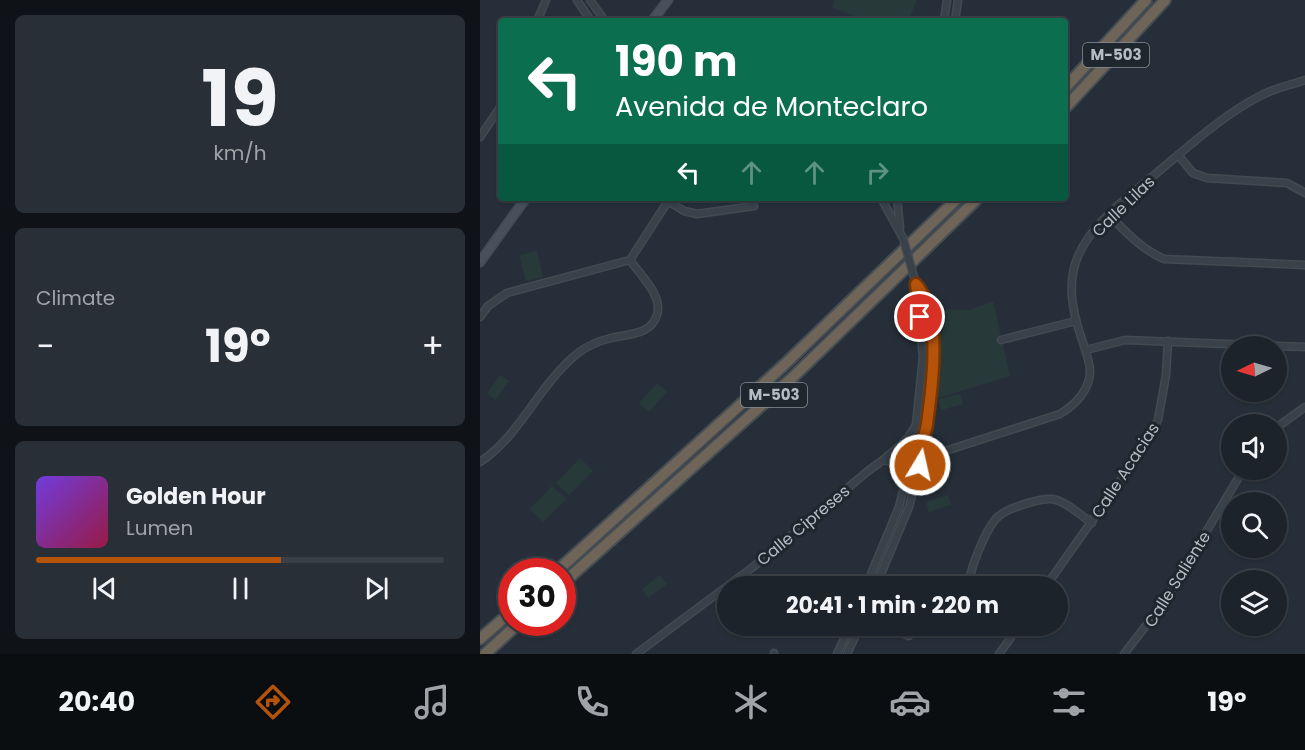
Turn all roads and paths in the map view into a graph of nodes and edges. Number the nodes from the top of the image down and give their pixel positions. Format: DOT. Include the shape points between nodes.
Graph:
graph roads {
  1 [pos="546,0"];
  2 [pos="577,0"];
  3 [pos="590,0"];
  4 [pos="668,0"];
  5 [pos="947,0"];
  6 [pos="957,0"];
  7 [pos="1146,0"];
  8 [pos="1165,0"];
  9 [pos="538,18"];
  10 [pos="589,18"];
  11 [pos="603,18"];
  12 [pos="654,18"];
  13 [pos="944,18"];
  14 [pos="954,18"];
  15 [pos="1305,80"];
  16 [pos="1068,85"];
  17 [pos="1068,105"];
  18 [pos="498,110"];
  19 [pos="480,137"];
  20 [pos="1178,155"];
  21 [pos="1305,193"];
  22 [pos="524,201"];
  23 [pos="668,201"];
  24 [pos="672,201"];
  25 [pos="883,201"];
  26 [pos="897,201"];
  27 [pos="955,201"];
  28 [pos="975,201"];
  29 [pos="754,206"];
  30 [pos="1109,215"];
  31 [pos="901,235"];
  32 [pos="630,260"];
  33 [pos="480,262"];
  34 [pos="1305,265"];
  35 [pos="916,284"];
  36 [pos="480,317"];
  37 [pos="1076,321"];
  38 [pos="1001,340"];
  39 [pos="1168,341"];
  40 [pos="1305,347"];
  41 [pos="1086,350"];
  42 [pos="1305,407"];
  43 [pos="1287,420"];
  44 [pos="907,439"];
  45 [pos="923,443"];
  46 [pos="939,453"];
  47 [pos="883,460"];
  48 [pos="480,462"];
  49 [pos="921,463"];
  50 [pos="906,470"];
  51 [pos="1237,480"];
  52 [pos="1092,523"];
  53 [pos="571,558"];
  54 [pos="576,571"];
  55 [pos="870,576"];
  56 [pos="880,576"];
  57 [pos="970,576"];
  58 [pos="1053,576"];
  59 [pos="498,623"];
  60 [pos="505,636"];
  61 [pos="845,636"];
  62 [pos="856,636"];
  63 [pos="1012,636"];
  64 [pos="480,639"];
  65 [pos="485,654"];
  66 [pos="636,654"];
  67 [pos="837,654"];
  68 [pos="848,654"];
  69 [pos="999,654"];
  70 [pos="1124,654"];
  1 -- 9 [label="street"];
  2 -- 10 [label="street"];
  3 -- 11 [label="street"];
  4 -- 12 [label="street"];
  5 -- 13 [label="street"];
  6 -- 14 [label="street"];
  7 -- 16 [label="highway, M-503"];
  8 -- 17 [label="highway, M-503"];
  15 -- 20 [label="street, Calle Lilas" via="1262,95"];
  18 -- 19 [label="street"];
  20 -- 21 [label="street" via="1193,173 1207,178 1287,183"];
  20 -- 30 [label="street, Calle Lilas"];
  22 -- 33 [label="street"];
  23 -- 32 [label="street"];
  24 -- 29 [label="street" via="684,211 697,214"];
  25 -- 31 [label="street"];
  26 -- 31 [label="street"];
  27 -- 53 [label="highway, M-503" via="784,365"];
  28 -- 54 [label="highway, M-503" via="792,378"];
  30 -- 34 [label="street" via="1142,247 1164,259"];
  30 -- 37 [label="street, Calle Lilas" via="1078,256 1071,298"];
  31 -- 35 [label="street, bridge"];
  32 -- 36 [label="street" via="507,293"];
  32 -- 48 [label="street" via="657,297 657,316 649,328 585,348 563,365 505,441"];
  35 -- 44 [label="street" via="923,357 916,425"];
  35 -- 45 [label="street" via="929,309 932,332 931,386"];
  37 -- 38 [label="street"];
  37 -- 41 [label="street, Calle Lilas"];
  39 -- 40 [label="street"];
  39 -- 41 [label="street" via="1125,340"];
  39 -- 52 [label="street, Calle Acacias" via="1158,420"];
  41 -- 46 [label="street, Calle Lilas" via="1090,371 1084,391 1074,405 1060,414"];
  42 -- 43 [label="street"];
  44 -- 45 [label="street" via="918,435"];
  44 -- 47 [label="street, Calle Cipreses"];
  44 -- 50 [label="street" via="901,456"];
  45 -- 46 [label="street"];
  45 -- 49 [label="street"];
  46 -- 49 [label="street, Calle Lilas"];
  47 -- 50 [label="street"];
  47 -- 66 [label="street, Calle Cipreses" via="753,567"];
  49 -- 50 [label="street, Calle Lilas" via="914,471"];
  49 -- 56 [label="street" via="909,507"];
  50 -- 55 [label="street" via="899,507"];
  51 -- 70 [label="street, Calle Saliente" via="1165,601"];
  52 -- 57 [label="street" via="1052,500 1040,500 999,515"];
  52 -- 58 [label="street, Calle Acacias"];
  59 -- 64 [label="highway"];
  60 -- 65 [label="highway"];
  61 -- 67 [label="street"];
  62 -- 68 [label="street"];
  63 -- 69 [label="street"];
}
